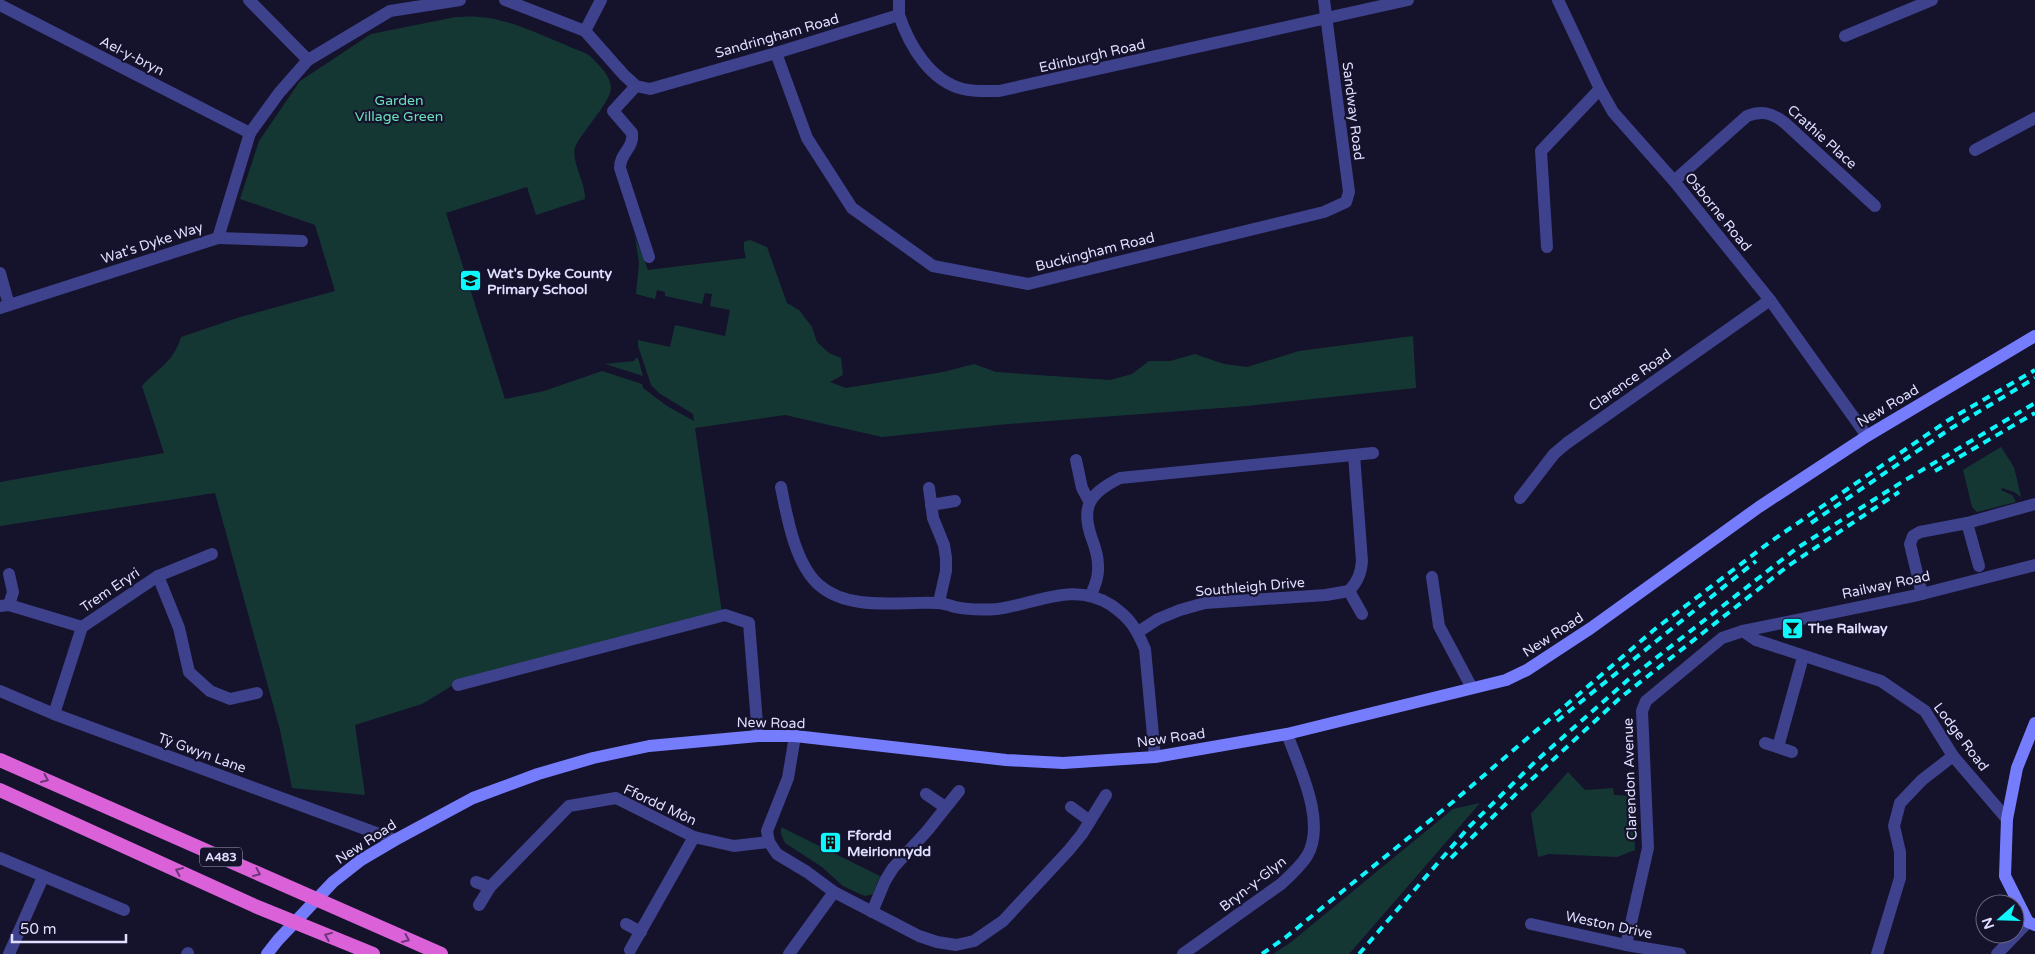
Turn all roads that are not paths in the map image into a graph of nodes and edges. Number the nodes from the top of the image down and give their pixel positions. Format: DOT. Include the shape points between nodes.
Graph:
graph roads {
  1 [pos="249,0"];
  2 [pos="460,0"];
  3 [pos="505,0"];
  4 [pos="601,0"];
  5 [pos="899,0"];
  6 [pos="1324,0"];
  7 [pos="1408,0"];
  8 [pos="1558,0"];
  9 [pos="1932,0"];
  10 [pos="0,5"];
  11 [pos="388,6"];
  12 [pos="898,15"];
  13 [pos="1326,19"];
  14 [pos="585,31"];
  15 [pos="1845,36"];
  16 [pos="776,53"];
  17 [pos="308,60"];
  18 [pos="636,86"];
  19 [pos="1600,89"];
  20 [pos="2035,118"];
  21 [pos="250,134"];
  22 [pos="1976,150"];
  23 [pos="1674,181"];
  24 [pos="1875,206"];
  25 [pos="1324,212"];
  26 [pos="218,238"];
  27 [pos="302,242"];
  28 [pos="1547,247"];
  29 [pos="650,256"];
  30 [pos="0,272"];
  31 [pos="1770,300"];
  32 [pos="5,306"];
  33 [pos="2035,336"];
  34 [pos="1867,436"];
  35 [pos="1373,453"];
  36 [pos="1354,455"];
  37 [pos="1076,460"];
  38 [pos="781,487"];
  39 [pos="929,488"];
  40 [pos="1520,498"];
  41 [pos="956,501"];
  42 [pos="1089,501"];
  43 [pos="931,504"];
  44 [pos="2035,504"];
  45 [pos="1966,523"];
  46 [pos="212,554"];
  47 [pos="2035,565"];
  48 [pos="1979,566"];
  49 [pos="9,574"];
  50 [pos="158,576"];
  51 [pos="1432,577"];
  52 [pos="1350,591"];
  53 [pos="1922,594"];
  54 [pos="1091,595"];
  55 [pos="939,602"];
  56 [pos="4,606"];
  57 [pos="1362,614"];
  58 [pos="82,627"];
  59 [pos="1743,630"];
  60 [pos="1138,632"];
  61 [pos="1803,657"];
  62 [pos="458,685"];
  63 [pos="1472,688"];
  64 [pos="0,691"];
  65 [pos="256,692"];
  66 [pos="54,714"];
  67 [pos="2035,722"];
  68 [pos="1287,734"];
  69 [pos="758,736"];
  70 [pos="795,736"];
  71 [pos="1766,743"];
  72 [pos="1778,747"];
  73 [pos="1792,752"];
  74 [pos="1953,756"];
  75 [pos="1155,757"];
  76 [pos="0,760"];
  77 [pos="0,790"];
  78 [pos="959,791"];
  79 [pos="926,794"];
  80 [pos="1106,795"];
  81 [pos="945,807"];
  82 [pos="1071,807"];
  83 [pos="2007,819"];
  84 [pos="1090,821"];
  85 [pos="694,837"];
  86 [pos="395,840"];
  87 [pos="769,842"];
  88 [pos="0,858"];
  89 [pos="43,877"];
  90 [pos="476,882"];
  91 [pos="490,887"];
  92 [pos="834,892"];
  93 [pos="480,904"];
  94 [pos="124,910"];
  95 [pos="872,912"];
  96 [pos="626,924"];
  97 [pos="1531,924"];
  98 [pos="2031,924"];
  99 [pos="641,932"];
  100 [pos="1626,945"];
  101 [pos="630,950"];
  102 [pos="954,950"];
  103 [pos="9,954"];
  104 [pos="267,954"];
  105 [pos="373,954"];
  106 [pos="441,954"];
  107 [pos="789,954"];
  108 [pos="1183,954"];
  109 [pos="1680,954"];
  110 [pos="1877,954"];
  111 [pos="1997,954"];
  1 -- 17 [label="street"];
  2 -- 11 [label="street, Wat's Dyke Way"];
  3 -- 14 [label="street"];
  4 -- 14 [label="street"];
  5 -- 12 [label="street"];
  6 -- 13 [label="street, Sandway Road"];
  7 -- 13 [label="street, Edinburgh Road"];
  8 -- 19 [label="street, Osborne Road"];
  9 -- 15 [label="street"];
  10 -- 21 [label="street, Ael-y-bryn"];
  11 -- 17 [label="street, Wat's Dyke Way"];
  12 -- 13 [label="street, Edinburgh Road" via="914,49 936,74 963,89 989,92 1017,89"];
  12 -- 16 [label="street, Sandringham Road"];
  13 -- 25 [label="street, Sandway Road" via="1349,192 1346,202"];
  14 -- 18 [label="street"];
  16 -- 18 [label="street, Sandringham Road" via="650,89"];
  16 -- 25 [label="street, Buckingham Road" via="807,138 852,208 933,266 1028,284"];
  17 -- 21 [label="street, Wat's Dyke Way"];
  18 -- 29 [label="street" via="613,111 632,133 631,145 622,155 620,168"];
  19 -- 23 [label="street, Osborne Road" via="1613,112"];
  19 -- 28 [label="street" via="1541,151"];
  20 -- 22 [label="street"];
  21 -- 26 [label="street, Wat's Dyke Way"];
  23 -- 24 [label="street, Crathie Place" via="1747,116 1757,112 1774,115"];
  23 -- 31 [label="street, Osborne Road"];
  26 -- 27 [label="street"];
  26 -- 32 [label="street, Wat's Dyke Way"];
  30 -- 32 [label="street"];
  31 -- 34 [label="street, Osborne Road"];
  31 -- 40 [label="street, Clarence Road" via="1567,442"];
  33 -- 34 [label="main road, New Road"];
  34 -- 63 [label="main road, New Road" via="1759,507 1527,670 1506,680"];
  35 -- 36 [label="street"];
  36 -- 42 [label="street" via="1120,478 1098,491"];
  36 -- 52 [label="street" via="1362,561 1361,574"];
  37 -- 42 [label="street" via="1082,488"];
  38 -- 55 [label="street" via="798,550 810,575 828,592 881,604"];
  39 -- 43 [label="street"];
  41 -- 43 [label="street"];
  42 -- 54 [label="street" via="1086,523 1099,564"];
  43 -- 55 [label="street" via="946,558"];
  44 -- 45 [label="street"];
  45 -- 48 [label="street"];
  45 -- 53 [label="street" via="1912,536 1910,544"];
  46 -- 50 [label="street, Trem Eryri"];
  47 -- 53 [label="street, Railway Road"];
  49 -- 56 [label="street" via="12,592"];
  50 -- 58 [label="street, Trem Eryri"];
  50 -- 65 [label="street" via="179,628 190,672 210,691 230,699"];
  51 -- 63 [label="street" via="1439,626"];
  52 -- 57 [label="street"];
  52 -- 60 [label="street, Southleigh Drive" via="1205,603 1158,619"];
  53 -- 59 [label="street, Railway Road"];
  54 -- 55 [label="street" via="1064,594 1022,605 976,610"];
  54 -- 60 [label="street" via="1128,617"];
  56 -- 58 [label="street"];
  58 -- 66 [label="street, Trem Eryri"];
  59 -- 61 [label="street, Lodge Road" via="1756,640"];
  59 -- 100 [label="street, Clarendon Avenue" via="1722,638 1646,701 1642,711 1648,848"];
  60 -- 75 [label="street" via="1145,648"];
  61 -- 72 [label="street"];
  61 -- 74 [label="street, Lodge Road" via="1880,681 1925,712"];
  62 -- 69 [label="street" via="725,615 749,623"];
  63 -- 68 [label="main road, New Road"];
  64 -- 66 [label="street, Tŷ Gwyn Lane"];
  66 -- 86 [label="street, Tŷ Gwyn Lane"];
  67 -- 83 [label="main road" via="2017,768"];
  68 -- 75 [label="main road, New Road"];
  68 -- 108 [label="street, Bryn-y-Glyn" via="1309,795 1313,817 1314,836 1308,854 1281,884"];
  69 -- 70 [label="main road, New Road"];
  69 -- 86 [label="main road, New Road" via="648,746 538,774 473,798"];
  70 -- 75 [label="main road, New Road" via="1006,760 1063,763"];
  70 -- 87 [label="street" via="788,778 767,831"];
  71 -- 72 [label="street"];
  72 -- 73 [label="street"];
  74 -- 83 [label="street, Lodge Road"];
  74 -- 110 [label="street" via="1922,780 1900,803 1894,826 1900,852 1900,878"];
  76 -- 106 [label="highway, A483, one-way"];
  105 -- 77 [label="highway, A483, one-way" via="255,906"];
  78 -- 81 [label="street"];
  79 -- 81 [label="street"];
  80 -- 84 [label="street"];
  81 -- 95 [label="street" via="927,832 893,868"];
  82 -- 84 [label="street"];
  83 -- 98 [label="main road" via="2005,876"];
  84 -- 102 [label="street" via="1069,850 1003,922"];
  85 -- 87 [label="street, Ffordd Môn" via="734,846"];
  85 -- 91 [label="street, Ffordd Môn" via="616,798 569,806"];
  85 -- 99 [label="street"];
  86 -- 104 [label="main road, New Road" via="361,860 333,882"];
  87 -- 92 [label="street" via="777,854"];
  88 -- 89 [label="street"];
  89 -- 94 [label="street"];
  89 -- 103 [label="street"];
  90 -- 91 [label="street"];
  91 -- 93 [label="street, Ffordd Môn"];
  92 -- 95 [label="street"];
  92 -- 107 [label="street"];
  95 -- 102 [label="street"];
  96 -- 99 [label="street"];
  97 -- 100 [label="street, Weston Drive"];
  98 -- 111 [label="street"];
  99 -- 101 [label="street"];
  100 -- 109 [label="street, Weston Drive"];
}
